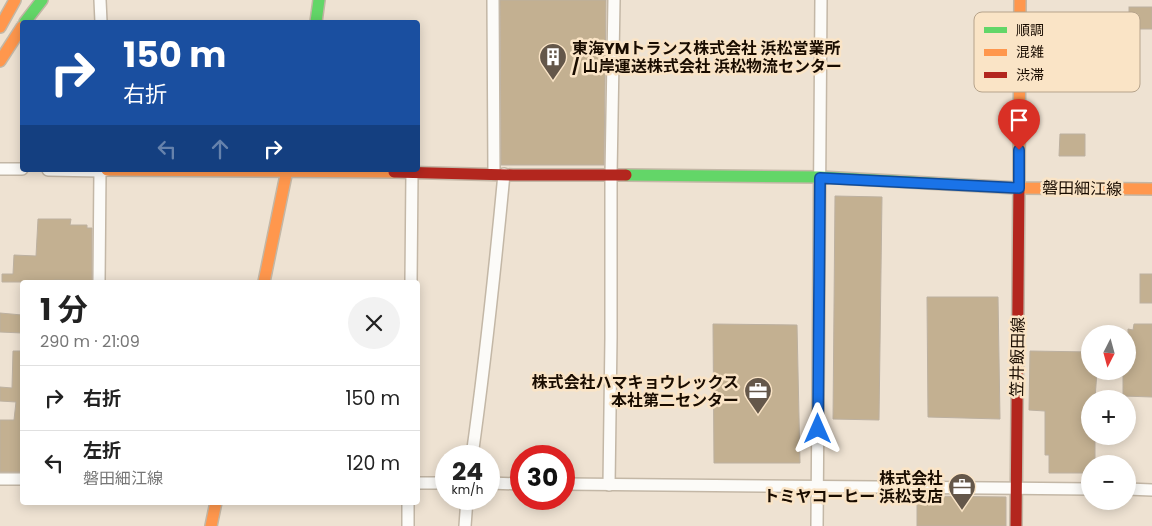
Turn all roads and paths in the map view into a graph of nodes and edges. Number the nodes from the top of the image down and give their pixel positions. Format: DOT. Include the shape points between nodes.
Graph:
graph roads {
  1 [pos="15,0"];
  2 [pos="42,0"];
  3 [pos="100,0"];
  4 [pos="319,0"];
  5 [pos="493,0"];
  6 [pos="614,0"];
  7 [pos="821,0"];
  8 [pos="27,20"];
  9 [pos="101,20"];
  10 [pos="316,20"];
  11 [pos="0,27"];
  12 [pos="20,30"];
  13 [pos="0,61"];
  14 [pos="1020,92"];
  15 [pos="0,169"];
  16 [pos="20,170"];
  17 [pos="104,172"];
  18 [pos="287,172"];
  19 [pos="412,172"];
  20 [pos="499,174"];
  21 [pos="611,175"];
  22 [pos="820,178"];
  23 [pos="1019,188"];
  24 [pos="1152,189"];
  25 [pos="100,280"];
  26 [pos="264,280"];
  27 [pos="411,280"];
  28 [pos="473,445"];
  29 [pos="0,479"];
  30 [pos="20,480"];
  31 [pos="420,483"];
  32 [pos="435,483"];
  33 [pos="575,484"];
  34 [pos="609,485"];
  35 [pos="817,487"];
  36 [pos="1016,489"];
  37 [pos="1081,489"];
  38 [pos="1136,490"];
  39 [pos="1152,490"];
  40 [pos="215,505"];
  41 [pos="408,505"];
  42 [pos="466,510"];
  43 [pos="211,526"];
  44 [pos="408,526"];
  45 [pos="465,526"];
  46 [pos="817,526"];
  47 [pos="1016,526"];
  1 -- 11 [label="street"];
  2 -- 8 [label="street"];
  3 -- 9 [label="street"];
  4 -- 10 [label="street"];
  5 -- 20 [label="street"];
  6 -- 21 [label="street"];
  7 -- 22 [label="street"];
  12 -- 13 [label="street"];
  14 -- 23 [label="street, 磐田細江線"];
  15 -- 16 [label="street"];
  17 -- 25 [label="street"];
  18 -- 26 [label="street"];
  19 -- 20 [label="street"];
  19 -- 27 [label="street"];
  20 -- 21 [label="street"];
  20 -- 28 [label="street"];
  21 -- 22 [label="street"];
  21 -- 34 [label="street"];
  22 -- 23 [label="street"];
  22 -- 35 [label="street"];
  23 -- 24 [label="street, 磐田細江線"];
  23 -- 36 [label="street, 笠井飯田線"];
  29 -- 30 [label="street"];
  31 -- 32 [label="street"];
  33 -- 34 [label="street"];
  34 -- 35 [label="street"];
  35 -- 36 [label="street"];
  35 -- 46 [label="street"];
  36 -- 37 [label="street"];
  36 -- 47 [label="street, 笠井飯田線"];
  38 -- 39 [label="street"];
  40 -- 43 [label="street"];
  41 -- 44 [label="street"];
  42 -- 45 [label="street"];
}
